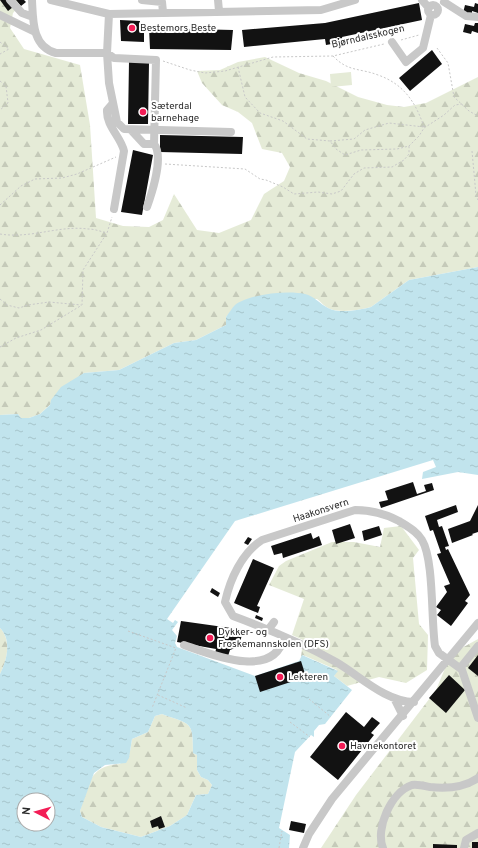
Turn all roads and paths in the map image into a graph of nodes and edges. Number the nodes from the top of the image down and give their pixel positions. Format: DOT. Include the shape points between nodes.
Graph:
graph roads {
  1 [pos="10,0"];
  2 [pos="32,0"];
  3 [pos="51,0"];
  4 [pos="142,0"];
  5 [pos="218,0"];
  6 [pos="355,0"];
  7 [pos="422,0"];
  8 [pos="437,10"];
  9 [pos="219,11"];
  10 [pos="163,12"];
  11 [pos="109,14"];
  12 [pos="0,15"];
  13 [pos="33,17"];
  14 [pos="478,17"];
  15 [pos="35,32"];
  16 [pos="425,34"];
  17 [pos="0,42"];
  18 [pos="392,42"];
  19 [pos="437,48"];
  20 [pos="0,54"];
  21 [pos="107,54"];
  22 [pos="333,56"];
  23 [pos="156,60"];
  24 [pos="238,67"];
  25 [pos="0,81"];
  26 [pos="113,103"];
  27 [pos="462,104"];
  28 [pos="0,110"];
  29 [pos="478,116"];
  30 [pos="424,128"];
  31 [pos="131,130"];
  32 [pos="154,130"];
  33 [pos="231,132"];
  34 [pos="330,142"];
  35 [pos="154,144"];
  36 [pos="409,146"];
  37 [pos="124,151"];
  38 [pos="472,151"];
  39 [pos="157,163"];
  40 [pos="478,200"];
  41 [pos="0,205"];
  42 [pos="147,207"];
  43 [pos="114,209"];
  44 [pos="107,233"];
  45 [pos="0,234"];
  46 [pos="0,299"];
  47 [pos="82,305"];
  48 [pos="0,347"];
  49 [pos="274,622"];
  50 [pos="477,627"];
  51 [pos="128,630"];
  52 [pos="268,630"];
  53 [pos="284,637"];
  54 [pos="184,645"];
  55 [pos="478,646"];
  56 [pos="447,659"];
  57 [pos="461,669"];
  58 [pos="157,695"];
  59 [pos="394,698"];
  60 [pos="309,699"];
  61 [pos="414,702"];
  62 [pos="152,708"];
  63 [pos="187,708"];
  64 [pos="403,716"];
  65 [pos="330,717"];
  66 [pos="478,718"];
  67 [pos="290,722"];
  68 [pos="310,737"];
  69 [pos="478,778"];
  70 [pos="282,831"];
  71 [pos="478,833"];
  72 [pos="279,848"];
  73 [pos="303,848"];
  74 [pos="383,848"];
  75 [pos="464,848"];
  1 -- 13 [label="street" via="22,13"];
  2 -- 13 [label="street"];
  3 -- 11 [label="street"];
  4 -- 10 [label="street" via="162,2"];
  5 -- 9 [label="street"];
  6 -- 9 [label="street" via="321,10"];
  7 -- 8 [label="street"];
  8 -- 14 [label="street"];
  8 -- 16 [label="street"];
  9 -- 10 [label="street"];
  10 -- 11 [label="street"];
  11 -- 21 [label="street"];
  12 -- 15 [label="street"];
  13 -- 15 [label="street"];
  15 -- 21 [label="street" via="41,46 48,51"];
  16 -- 18 [label="path, Bjørndalsskogen"];
  16 -- 18 [label="street" via="423,48 406,62"];
  17 -- 20 [label="path" via="9,49"];
  18 -- 22 [label="path, Bjørndalsskogen"];
  19 -- 27 [label="path" via="448,63 454,96"];
  21 -- 23 [label="street" via="114,58"];
  21 -- 26 [label="street"];
  22 -- 24 [label="path, Bjørndalsskogen" via="273,57"];
  22 -- 30 [label="path" via="341,65 379,75 403,90 414,102"];
  23 -- 24 [label="path, Bjørndalsskogen" via="205,73"];
  23 -- 32 [label="street"];
  24 -- 34 [label="path" via="244,97 260,113 283,121 307,139"];
  25 -- 28 [label="path" via="6,86 8,103"];
  26 -- 31 [label="street" via="117,122 124,129"];
  26 -- 37 [label="street" via="107,110 108,119"];
  27 -- 29 [label="path"];
  27 -- 30 [label="path" via="455,105"];
  30 -- 34 [label="path" via="389,123 365,130 354,139"];
  30 -- 36 [label="path"];
  31 -- 32 [label="street"];
  31 -- 35 [label="street" via="144,144"];
  32 -- 33 [label="street"];
  32 -- 35 [label="street"];
  34 -- 36 [label="path" via="345,155 361,150"];
  35 -- 39 [label="street" via="157,148"];
  36 -- 39 [label="path" via="409,154 404,160 392,167 364,168 354,174 341,191 332,194 294,194 260,179 245,169"];
  37 -- 41 [label="path" via="100,166 77,174 62,178 35,179 21,186"];
  37 -- 43 [label="street"];
  38 -- 40 [label="path"];
  39 -- 42 [label="street"];
  43 -- 44 [label="path"];
  44 -- 45 [label="path" via="76,228 23,236"];
  44 -- 47 [label="path" via="83,270"];
  46 -- 47 [label="path" via="7,306 19,308 49,302"];
  47 -- 48 [label="path" via="42,330 16,338"];
  49 -- 52 [label="street"];
  50 -- 56 [label="street"];
  51 -- 58 [label="path" via="176,648"];
  52 -- 53 [label="street, Haakonsvern"];
  52 -- 56 [label="street, Haakonsvern" via="233,616 225,602 228,589 251,547 262,540 338,515 355,510 371,510 412,528 422,540 429,569 435,646"];
  53 -- 54 [label="street" via="280,648 273,654 262,660 248,662"];
  53 -- 59 [label="street, Haakonsvern" via="335,662"];
  55 -- 57 [label="street"];
  56 -- 57 [label="street, Haakonsvern"];
  56 -- 61 [label="street"];
  57 -- 66 [label="street"];
  58 -- 62 [label="path"];
  58 -- 63 [label="path"];
  59 -- 61 [label="street, Haakonsvern"];
  59 -- 64 [label="street"];
  60 -- 65 [label="path"];
  61 -- 64 [label="street"];
  64 -- 73 [label="street" via="332,799"];
  67 -- 68 [label="path"];
  69 -- 74 [label="street" via="467,785 455,787 413,785 406,788 392,803 383,820 380,834"];
  70 -- 72 [label="path"];
  71 -- 75 [label="street" via="466,840"];
}
